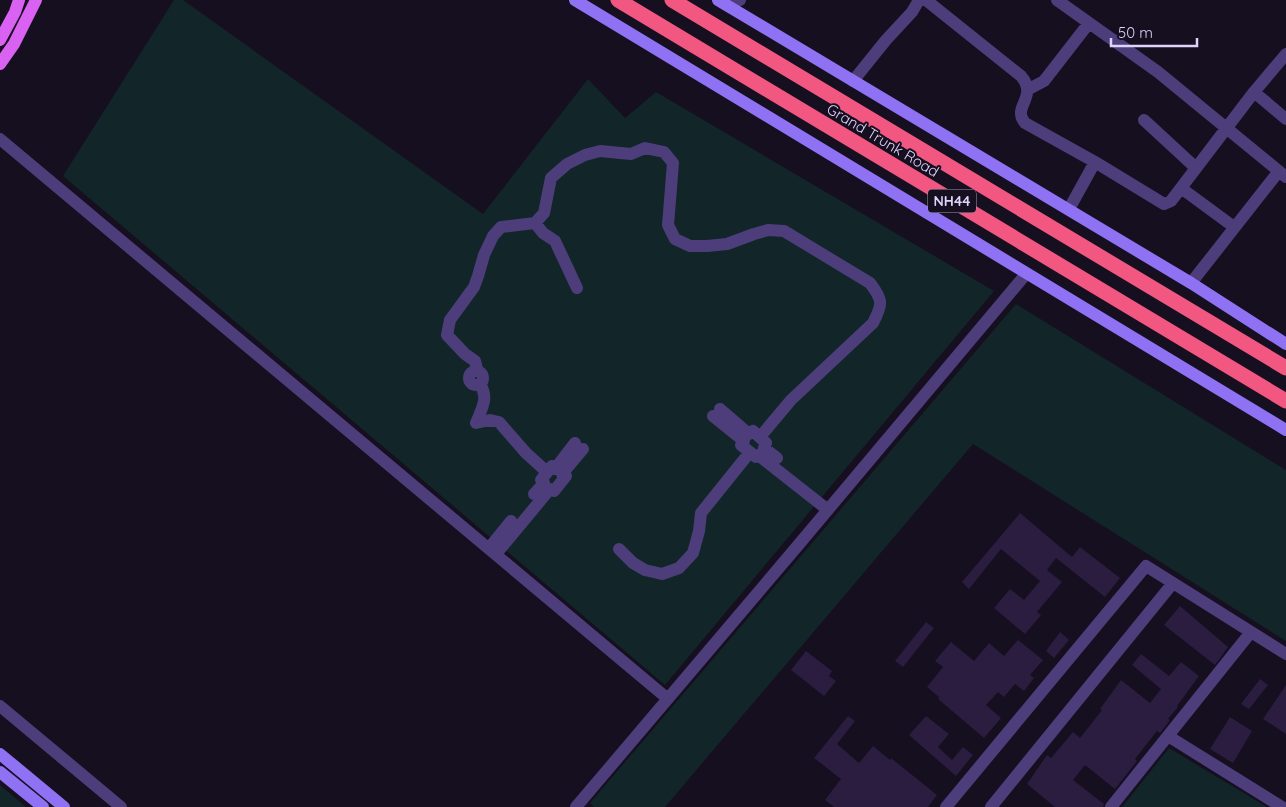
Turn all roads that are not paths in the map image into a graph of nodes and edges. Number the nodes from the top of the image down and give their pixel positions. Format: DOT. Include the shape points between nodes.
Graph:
graph roads {
  1 [pos="19,0"];
  2 [pos="36,0"];
  3 [pos="575,0"];
  4 [pos="618,0"];
  5 [pos="672,0"];
  6 [pos="740,0"];
  7 [pos="919,0"];
  8 [pos="926,0"];
  9 [pos="1057,0"];
  10 [pos="723,3"];
  11 [pos="1089,23"];
  12 [pos="0,40"];
  13 [pos="1286,54"];
  14 [pos="0,64"];
  15 [pos="853,81"];
  16 [pos="1028,89"];
  17 [pos="1254,92"];
  18 [pos="1286,119"];
  19 [pos="1144,120"];
  20 [pos="1227,129"];
  21 [pos="0,139"];
  22 [pos="1096,162"];
  23 [pos="1196,168"];
  24 [pos="1283,174"];
  25 [pos="1181,188"];
  26 [pos="1068,210"];
  27 [pos="535,223"];
  28 [pos="1234,228"];
  29 [pos="1026,274"];
  30 [pos="1191,283"];
  31 [pos="577,288"];
  32 [pos="1286,344"];
  33 [pos="1286,368"];
  34 [pos="1286,401"];
  35 [pos="1286,430"];
  36 [pos="760,437"];
  37 [pos="750,452"];
  38 [pos="547,472"];
  39 [pos="830,507"];
  40 [pos="619,549"];
  41 [pos="492,551"];
  42 [pos="1173,583"];
  43 [pos="1251,632"];
  44 [pos="1286,654"];
  45 [pos="668,699"];
  46 [pos="0,706"];
  47 [pos="1168,736"];
  48 [pos="0,754"];
  49 [pos="0,772"];
  50 [pos="43,807"];
  51 [pos="64,807"];
  52 [pos="121,807"];
  53 [pos="576,807"];
  54 [pos="946,807"];
  55 [pos="991,807"];
  56 [pos="1112,807"];
  57 [pos="1282,807"];
  1 -- 12 [label="main road"];
  2 -- 14 [label="main road"];
  3 -- 29 [label="street"];
  4 -- 34 [label="highway, Grand Trunk Road / NH44"];
  5 -- 33 [label="highway, Grand Trunk Road / NH44"];
  6 -- 10 [label="street"];
  7 -- 15 [label="street"];
  8 -- 16 [label="street" via="1021,76"];
  9 -- 11 [label="street"];
  10 -- 15 [label="street"];
  11 -- 16 [label="street" via="1044,81"];
  11 -- 20 [label="street" via="1158,72"];
  13 -- 17 [label="street"];
  15 -- 26 [label="street"];
  16 -- 22 [label="street" via="1020,113 1025,123"];
  17 -- 18 [label="street"];
  17 -- 20 [label="street"];
  19 -- 23 [label="street"];
  20 -- 23 [label="street"];
  20 -- 24 [label="street"];
  21 -- 41 [label="street"];
  22 -- 25 [label="street" via="1164,204"];
  22 -- 26 [label="street"];
  23 -- 25 [label="street"];
  24 -- 28 [label="street"];
  25 -- 28 [label="street"];
  26 -- 30 [label="street"];
  27 -- 31 [label="street" via="555,242"];
  27 -- 36 [label="street" via="544,213 551,178 568,164 600,151 631,154 645,148 664,152 673,163 668,225 676,239 690,246 708,246 727,244 768,230 784,231 870,283 879,295 880,309 872,323 797,394"];
  27 -- 38 [label="street" via="501,227 493,236 474,287 450,320 447,335 475,361 477,369 472,375 485,392 476,423 499,422"];
  28 -- 30 [label="street"];
  29 -- 35 [label="street"];
  29 -- 39 [label="street"];
  30 -- 32 [label="street"];
  36 -- 37 [label="street" via="753,431 749,434 717,413 744,441 741,445"];
  36 -- 39 [label="street" via="766,443 764,448"];
  37 -- 39 [label="street"];
  37 -- 40 [label="street" via="701,513 692,553 679,568 662,574 645,570"];
  38 -- 41 [label="street" via="541,480 544,483"];
  38 -- 41 [label="street" via="552,466 556,469 579,446 562,474 566,476 554,491 550,489"];
  39 -- 45 [label="street"];
  41 -- 45 [label="street"];
  42 -- 43 [label="street"];
  42 -- 54 [label="street" via="1146,566"];
  42 -- 55 [label="street"];
  43 -- 44 [label="street"];
  43 -- 47 [label="street"];
  45 -- 53 [label="street"];
  46 -- 52 [label="street"];
  47 -- 56 [label="street"];
  47 -- 57 [label="street"];
  48 -- 51 [label="street"];
  49 -- 50 [label="street"];
}
